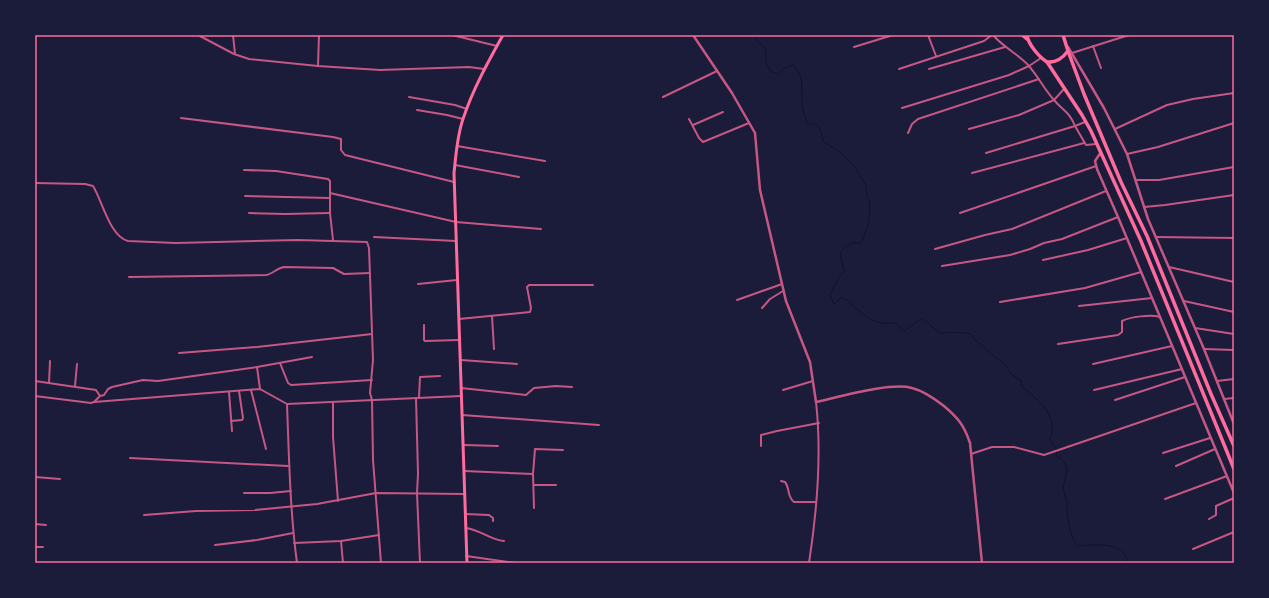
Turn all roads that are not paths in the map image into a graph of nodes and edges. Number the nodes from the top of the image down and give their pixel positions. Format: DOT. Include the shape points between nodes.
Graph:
graph roads {
  1 [pos="198,35"];
  2 [pos="233,35"];
  3 [pos="318,35"];
  4 [pos="452,35"];
  5 [pos="503,35"];
  6 [pos="693,35"];
  7 [pos="894,35"];
  8 [pos="928,35"];
  9 [pos="992,35"];
  10 [pos="1022,35"];
  11 [pos="1027,35"];
  12 [pos="1063,35"];
  13 [pos="1129,35"];
  14 [pos="1028,40"];
  15 [pos="497,46"];
  16 [pos="1093,46"];
  17 [pos="854,47"];
  18 [pos="1005,47"];
  19 [pos="1070,52"];
  20 [pos="235,54"];
  21 [pos="936,56"];
  22 [pos="1041,58"];
  23 [pos="1047,62"];
  24 [pos="318,66"];
  25 [pos="1029,66"];
  26 [pos="1101,68"];
  27 [pos="484,69"];
  28 [pos="899,69"];
  29 [pos="929,69"];
  30 [pos="717,71"];
  31 [pos="1039,79"];
  32 [pos="1064,88"];
  33 [pos="1234,93"];
  34 [pos="409,97"];
  35 [pos="663,97"];
  36 [pos="1054,100"];
  37 [pos="902,108"];
  38 [pos="467,109"];
  39 [pos="417,110"];
  40 [pos="723,112"];
  41 [pos="181,118"];
  42 [pos="463,119"];
  43 [pos="689,119"];
  44 [pos="750,122"];
  45 [pos="1086,122"];
  46 [pos="1234,123"];
  47 [pos="692,126"];
  48 [pos="1075,126"];
  49 [pos="970,129"];
  50 [pos="1115,129"];
  51 [pos="908,133"];
  52 [pos="1084,143"];
  53 [pos="1096,144"];
  54 [pos="457,146"];
  55 [pos="1101,152"];
  56 [pos="986,153"];
  57 [pos="1127,154"];
  58 [pos="545,161"];
  59 [pos="455,165"];
  60 [pos="1096,166"];
  61 [pos="1234,168"];
  62 [pos="244,170"];
  63 [pos="972,173"];
  64 [pos="519,177"];
  65 [pos="1136,180"];
  66 [pos="454,182"];
  67 [pos="35,183"];
  68 [pos="1106,190"];
  69 [pos="330,193"];
  70 [pos="1234,195"];
  71 [pos="245,196"];
  72 [pos="330,198"];
  73 [pos="1144,207"];
  74 [pos="960,212"];
  75 [pos="249,213"];
  76 [pos="330,213"];
  77 [pos="1118,218"];
  78 [pos="456,222"];
  79 [pos="540,229"];
  80 [pos="374,237"];
  81 [pos="1156,237"];
  82 [pos="1127,238"];
  83 [pos="1234,238"];
  84 [pos="333,240"];
  85 [pos="456,241"];
  86 [pos="935,249"];
  87 [pos="1043,260"];
  88 [pos="942,266"];
  89 [pos="1168,267"];
  90 [pos="1141,272"];
  91 [pos="370,273"];
  92 [pos="129,277"];
  93 [pos="458,280"];
  94 [pos="1234,282"];
  95 [pos="418,284"];
  96 [pos="782,284"];
  97 [pos="593,285"];
  98 [pos="783,291"];
  99 [pos="1152,298"];
  100 [pos="737,300"];
  101 [pos="1182,301"];
  102 [pos="1000,302"];
  103 [pos="1079,306"];
  104 [pos="762,308"];
  105 [pos="1234,312"];
  106 [pos="492,316"];
  107 [pos="459,318"];
  108 [pos="1161,318"];
  109 [pos="424,325"];
  110 [pos="1195,328"];
  111 [pos="372,334"];
  112 [pos="1234,334"];
  113 [pos="459,340"];
  114 [pos="1058,344"];
  115 [pos="1172,346"];
  116 [pos="1204,348"];
  117 [pos="494,349"];
  118 [pos="1234,350"];
  119 [pos="179,353"];
  120 [pos="312,357"];
  121 [pos="460,360"];
  122 [pos="50,361"];
  123 [pos="280,363"];
  124 [pos="77,364"];
  125 [pos="517,364"];
  126 [pos="1093,364"];
  127 [pos="257,367"];
  128 [pos="1182,369"];
  129 [pos="440,376"];
  130 [pos="1185,377"];
  131 [pos="372,380"];
  132 [pos="1234,380"];
  133 [pos="35,381"];
  134 [pos="813,381"];
  135 [pos="1217,381"];
  136 [pos="49,383"];
  137 [pos="76,386"];
  138 [pos="572,387"];
  139 [pos="461,388"];
  140 [pos="260,389"];
  141 [pos="251,390"];
  142 [pos="783,390"];
  143 [pos="1094,390"];
  144 [pos="239,391"];
  145 [pos="229,392"];
  146 [pos="35,396"];
  147 [pos="100,396"];
  148 [pos="461,396"];
  149 [pos="419,397"];
  150 [pos="416,398"];
  151 [pos="1234,398"];
  152 [pos="1224,399"];
  153 [pos="372,400"];
  154 [pos="1115,400"];
  155 [pos="94,402"];
  156 [pos="333,402"];
  157 [pos="816,402"];
  158 [pos="1196,402"];
  159 [pos="286,403"];
  160 [pos="462,415"];
  161 [pos="1233,419"];
  162 [pos="231,421"];
  163 [pos="819,423"];
  164 [pos="1234,424"];
  165 [pos="600,425"];
  166 [pos="232,432"];
  167 [pos="1210,438"];
  168 [pos="463,445"];
  169 [pos="498,446"];
  170 [pos="761,446"];
  171 [pos="1234,446"];
  172 [pos="266,449"];
  173 [pos="1216,449"];
  174 [pos="563,450"];
  175 [pos="971,454"];
  176 [pos="1163,454"];
  177 [pos="130,458"];
  178 [pos="289,466"];
  179 [pos="1176,466"];
  180 [pos="1234,469"];
  181 [pos="464,471"];
  182 [pos="533,474"];
  183 [pos="35,476"];
  184 [pos="1227,476"];
  185 [pos="60,479"];
  186 [pos="781,481"];
  187 [pos="534,485"];
  188 [pos="556,485"];
  189 [pos="291,492"];
  190 [pos="244,493"];
  191 [pos="376,493"];
  192 [pos="417,493"];
  193 [pos="1234,493"];
  194 [pos="464,494"];
  195 [pos="1234,498"];
  196 [pos="1165,499"];
  197 [pos="338,500"];
  198 [pos="816,502"];
  199 [pos="292,506"];
  200 [pos="534,508"];
  201 [pos="465,514"];
  202 [pos="144,515"];
  203 [pos="1209,519"];
  204 [pos="492,521"];
  205 [pos="35,524"];
  206 [pos="46,525"];
  207 [pos="465,528"];
  208 [pos="1234,532"];
  209 [pos="293,534"];
  210 [pos="379,535"];
  211 [pos="341,541"];
  212 [pos="504,541"];
  213 [pos="294,543"];
  214 [pos="215,545"];
  215 [pos="35,547"];
  216 [pos="43,547"];
  217 [pos="1193,549"];
  218 [pos="466,556"];
  219 [pos="297,563"];
  220 [pos="343,563"];
  221 [pos="381,563"];
  222 [pos="420,563"];
  223 [pos="467,563"];
  224 [pos="516,563"];
  225 [pos="808,563"];
  226 [pos="982,563"];
  1 -- 20 [label="street"];
  2 -- 20 [label="street"];
  3 -- 24 [label="street"];
  4 -- 15 [label="street"];
  5 -- 15 [label="main road"];
  6 -- 30 [label="street"];
  7 -- 17 [label="street"];
  8 -- 21 [label="street"];
  9 -- 18 [label="street"];
  9 -- 21 [label="street" via="984,41"];
  10 -- 14 [label="main road"];
  11 -- 14 [label="highway"];
  12 -- 19 [label="highway"];
  13 -- 16 [label="street"];
  14 -- 22 [label="highway"];
  15 -- 27 [label="main road"];
  16 -- 19 [label="street"];
  16 -- 26 [label="street"];
  18 -- 25 [label="street"];
  18 -- 29 [label="street"];
  19 -- 23 [label="highway" via="1058,61"];
  19 -- 50 [label="street"];
  19 -- 171 [label="highway"];
  20 -- 24 [label="street" via="249,59"];
  21 -- 28 [label="street"];
  22 -- 23 [label="highway"];
  22 -- 25 [label="street"];
  23 -- 32 [label="highway"];
  24 -- 27 [label="street" via="380,70 469,67"];
  25 -- 31 [label="street"];
  25 -- 37 [label="street" via="1009,75"];
  27 -- 38 [label="main road"];
  30 -- 35 [label="street"];
  30 -- 44 [label="street"];
  31 -- 36 [label="street"];
  31 -- 51 [label="street" via="918,118"];
  32 -- 36 [label="street"];
  32 -- 45 [label="highway"];
  33 -- 50 [label="street" via="1167,105"];
  34 -- 38 [label="street"];
  36 -- 48 [label="street" via="1069,113"];
  36 -- 49 [label="street" via="1019,115"];
  38 -- 42 [label="main road"];
  39 -- 42 [label="street"];
  40 -- 47 [label="street"];
  41 -- 66 [label="street" via="341,139 341,150 345,155"];
  42 -- 54 [label="main road"];
  43 -- 47 [label="street"];
  44 -- 47 [label="street" via="705,142 701,141"];
  44 -- 96 [label="street" via="755,133 760,190"];
  45 -- 48 [label="street"];
  45 -- 53 [label="highway"];
  46 -- 57 [label="street"];
  48 -- 52 [label="street"];
  48 -- 56 [label="street"];
  50 -- 57 [label="street"];
  52 -- 53 [label="street"];
  52 -- 63 [label="street"];
  53 -- 55 [label="highway"];
  54 -- 58 [label="street"];
  54 -- 59 [label="main road"];
  55 -- 60 [label="street" via="1095,161"];
  55 -- 180 [label="highway"];
  57 -- 65 [label="street"];
  59 -- 64 [label="street"];
  59 -- 66 [label="main road"];
  60 -- 68 [label="street"];
  60 -- 74 [label="street"];
  61 -- 65 [label="street" via="1159,180"];
  62 -- 69 [label="street" via="276,171 328,179"];
  65 -- 73 [label="street"];
  66 -- 78 [label="main road"];
  67 -- 84 [label="street" via="93,186 116,233 125,241 176,243"];
  68 -- 77 [label="street"];
  68 -- 86 [label="street" via="1012,229"];
  69 -- 72 [label="street"];
  69 -- 78 [label="street"];
  70 -- 73 [label="street"];
  71 -- 72 [label="street"];
  72 -- 76 [label="street"];
  73 -- 81 [label="street"];
  75 -- 76 [label="street"];
  76 -- 84 [label="street"];
  77 -- 82 [label="street"];
  77 -- 88 [label="street" via="1010,255"];
  78 -- 79 [label="street"];
  78 -- 85 [label="main road"];
  80 -- 85 [label="street"];
  81 -- 83 [label="street"];
  81 -- 89 [label="street"];
  82 -- 87 [label="street"];
  82 -- 90 [label="street"];
  84 -- 91 [label="street" via="367,242"];
  85 -- 93 [label="main road"];
  89 -- 94 [label="street"];
  89 -- 101 [label="street"];
  90 -- 99 [label="street"];
  90 -- 102 [label="street" via="1085,288"];
  91 -- 92 [label="street" via="344,274 333,268 284,267 266,275"];
  91 -- 111 [label="street"];
  93 -- 95 [label="street"];
  93 -- 107 [label="main road"];
  96 -- 98 [label="street"];
  96 -- 100 [label="street"];
  97 -- 106 [label="street" via="529,284 527,287 530,312"];
  98 -- 104 [label="street"];
  98 -- 134 [label="street" via="810,362"];
  99 -- 103 [label="street"];
  99 -- 108 [label="street"];
  101 -- 105 [label="street"];
  101 -- 110 [label="street"];
  106 -- 107 [label="street"];
  106 -- 117 [label="street"];
  107 -- 113 [label="main road"];
  108 -- 114 [label="street" via="1152,316 1126,319 1122,321 1122,332 1118,334"];
  108 -- 115 [label="street"];
  109 -- 113 [label="street" via="425,342"];
  110 -- 112 [label="street"];
  110 -- 116 [label="street"];
  111 -- 119 [label="street" via="264,347"];
  111 -- 131 [label="street"];
  113 -- 121 [label="main road"];
  115 -- 126 [label="street"];
  115 -- 128 [label="street"];
  116 -- 118 [label="street"];
  116 -- 135 [label="street"];
  120 -- 123 [label="street"];
  121 -- 125 [label="street"];
  121 -- 139 [label="main road"];
  122 -- 136 [label="street"];
  123 -- 127 [label="street"];
  123 -- 131 [label="street" via="291,385"];
  124 -- 137 [label="street"];
  127 -- 140 [label="street"];
  127 -- 147 [label="street" via="158,381 143,380 112,386"];
  128 -- 130 [label="street"];
  128 -- 143 [label="street"];
  129 -- 149 [label="street" via="420,377"];
  130 -- 154 [label="street"];
  130 -- 158 [label="street"];
  131 -- 153 [label="street"];
  132 -- 135 [label="street"];
  133 -- 136 [label="street"];
  134 -- 142 [label="street"];
  134 -- 157 [label="street"];
  135 -- 152 [label="street"];
  136 -- 137 [label="street"];
  137 -- 147 [label="street" via="96,390"];
  138 -- 139 [label="street" via="534,388 526,395"];
  139 -- 148 [label="main road"];
  140 -- 141 [label="street"];
  140 -- 159 [label="street"];
  141 -- 144 [label="street"];
  141 -- 172 [label="street"];
  144 -- 145 [label="street"];
  144 -- 162 [label="street" via="243,418"];
  145 -- 155 [label="street"];
  145 -- 162 [label="street"];
  146 -- 155 [label="street" via="91,404"];
  147 -- 155 [label="street"];
  148 -- 149 [label="street"];
  148 -- 160 [label="main road"];
  149 -- 150 [label="street"];
  150 -- 153 [label="street"];
  150 -- 192 [label="street"];
  151 -- 152 [label="street"];
  152 -- 161 [label="street"];
  153 -- 156 [label="street"];
  153 -- 191 [label="street"];
  156 -- 159 [label="street"];
  156 -- 197 [label="street"];
  157 -- 163 [label="street"];
  157 -- 175 [label="street" via="890,387 913,388 936,399 958,418 966,430"];
  158 -- 167 [label="street"];
  158 -- 175 [label="street" via="1044,455 1014,448 992,447"];
  159 -- 178 [label="street"];
  160 -- 165 [label="street"];
  160 -- 168 [label="main road"];
  161 -- 164 [label="street"];
  162 -- 166 [label="street"];
  163 -- 170 [label="street" via="761,435"];
  163 -- 198 [label="street"];
  167 -- 173 [label="street"];
  167 -- 176 [label="street"];
  168 -- 169 [label="street"];
  168 -- 181 [label="main road"];
  173 -- 179 [label="street"];
  173 -- 184 [label="street"];
  174 -- 182 [label="street" via="534,450"];
  175 -- 226 [label="street"];
  177 -- 178 [label="street"];
  178 -- 189 [label="street"];
  181 -- 182 [label="street"];
  181 -- 194 [label="main road"];
  182 -- 187 [label="street"];
  183 -- 185 [label="street"];
  184 -- 193 [label="street"];
  184 -- 196 [label="street"];
  186 -- 198 [label="street" via="787,484 790,498 794,502"];
  187 -- 188 [label="street"];
  187 -- 200 [label="street"];
  189 -- 190 [label="street"];
  189 -- 199 [label="street"];
  191 -- 192 [label="street"];
  191 -- 197 [label="street"];
  191 -- 210 [label="street"];
  192 -- 194 [label="street"];
  192 -- 222 [label="street"];
  194 -- 201 [label="main road"];
  195 -- 203 [label="street" via="1216,506 1216,515"];
  197 -- 199 [label="street"];
  198 -- 225 [label="street"];
  199 -- 202 [label="street"];
  199 -- 209 [label="street"];
  201 -- 204 [label="street" via="489,516 493,518"];
  201 -- 207 [label="main road"];
  205 -- 206 [label="street"];
  207 -- 212 [label="street"];
  207 -- 218 [label="main road"];
  208 -- 217 [label="street"];
  209 -- 213 [label="street"];
  209 -- 214 [label="street"];
  210 -- 211 [label="street"];
  210 -- 221 [label="street"];
  211 -- 213 [label="street"];
  211 -- 220 [label="street"];
  213 -- 219 [label="street"];
  215 -- 216 [label="street"];
  218 -- 223 [label="main road"];
  218 -- 224 [label="street"];
}
